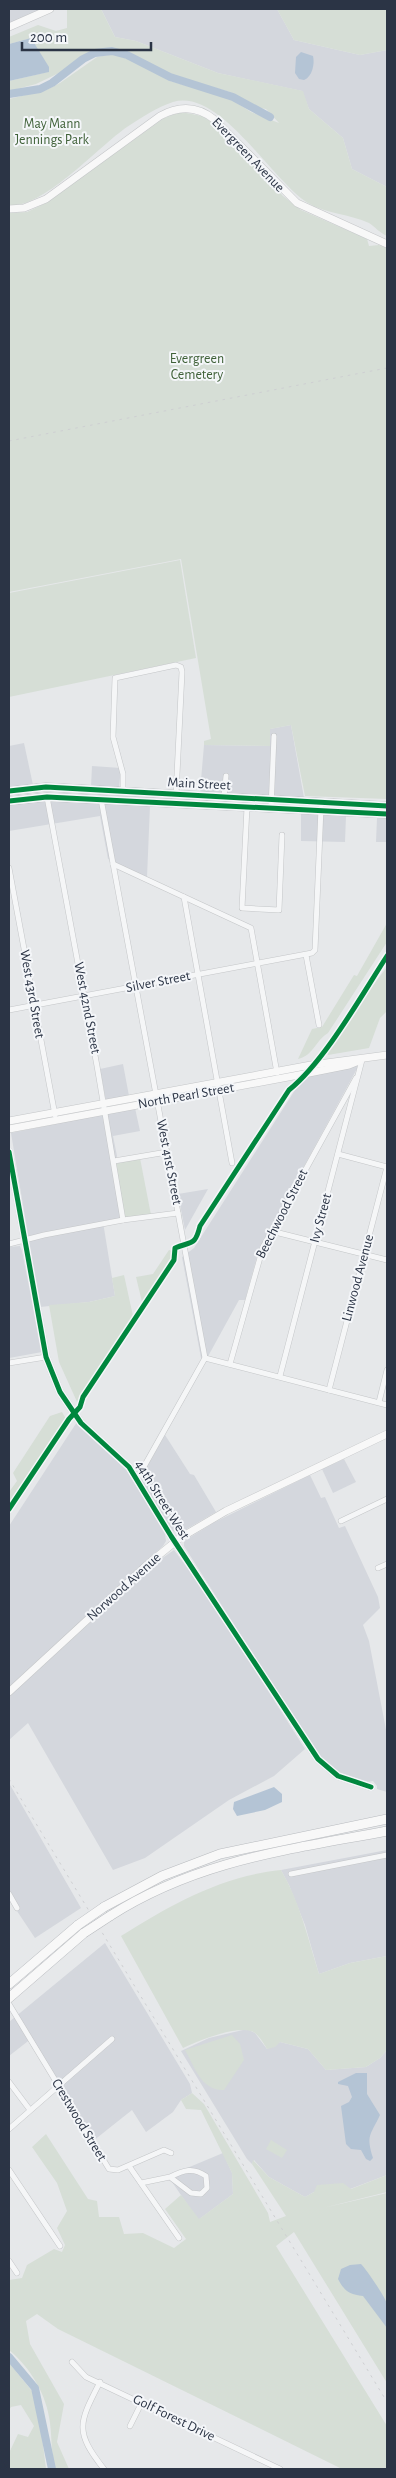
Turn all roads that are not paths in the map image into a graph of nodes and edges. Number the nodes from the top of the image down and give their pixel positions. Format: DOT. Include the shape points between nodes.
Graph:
graph roads {
  1 [pos="50,9"];
  2 [pos="9,27"];
  3 [pos="9,209"];
  4 [pos="387,244"];
  5 [pos="274,736"];
  6 [pos="226,776"];
  7 [pos="9,791"];
  8 [pos="123,792"];
  9 [pos="163,794"];
  10 [pos="176,794"];
  11 [pos="47,797"];
  12 [pos="224,797"];
  13 [pos="101,799"];
  14 [pos="272,800"];
  15 [pos="9,801"];
  16 [pos="321,802"];
  17 [pos="387,806"];
  18 [pos="247,807"];
  19 [pos="271,809"];
  20 [pos="321,811"];
  21 [pos="387,814"];
  22 [pos="282,835"];
  23 [pos="113,864"];
  24 [pos="9,868"];
  25 [pos="184,897"];
  26 [pos="306,955"];
  27 [pos="257,963"];
  28 [pos="197,975"];
  29 [pos="136,986"];
  30 [pos="84,996"];
  31 [pos="34,1005"];
  32 [pos="9,1010"];
  33 [pos="319,1025"];
  34 [pos="387,1055"];
  35 [pos="362,1060"];
  36 [pos="359,1073"];
  37 [pos="278,1075"];
  38 [pos="218,1086"];
  39 [pos="156,1098"];
  40 [pos="104,1107"];
  41 [pos="55,1116"];
  42 [pos="9,1121"];
  43 [pos="9,1129"];
  44 [pos="9,1152"];
  45 [pos="166,1152"];
  46 [pos="338,1154"];
  47 [pos="114,1161"];
  48 [pos="232,1163"];
  49 [pos="387,1167"];
  50 [pos="178,1213"];
  51 [pos="123,1220"];
  52 [pos="272,1231"];
  53 [pos="24,1241"];
  54 [pos="315,1242"];
  55 [pos="9,1244"];
  56 [pos="364,1254"];
  57 [pos="387,1260"];
  58 [pos="46,1357"];
  59 [pos="205,1358"];
  60 [pos="9,1364"];
  61 [pos="230,1364"];
  62 [pos="387,1370"];
  63 [pos="280,1376"];
  64 [pos="329,1390"];
  65 [pos="379,1402"];
  66 [pos="387,1404"];
  67 [pos="387,1434"];
  68 [pos="137,1479"];
  69 [pos="387,1499"];
  70 [pos="341,1521"];
  71 [pos="175,1542"];
  72 [pos="387,1564"];
  73 [pos="378,1568"];
  74 [pos="9,1692"];
  75 [pos="372,1787"];
  76 [pos="387,1819"];
  77 [pos="387,1831"];
  78 [pos="387,1855"];
  79 [pos="291,1874"];
  80 [pos="9,1894"];
  81 [pos="17,1908"];
  82 [pos="10,1983"];
  83 [pos="9,1998"];
  84 [pos="9,2004"];
  85 [pos="112,2039"];
  86 [pos="9,2082"];
  87 [pos="58,2085"];
  88 [pos="30,2110"];
  89 [pos="9,2129"];
  90 [pos="171,2153"];
  91 [pos="129,2166"];
  92 [pos="9,2170"];
  93 [pos="170,2177"];
  94 [pos="141,2183"];
  95 [pos="179,2238"];
  96 [pos="60,2246"];
  97 [pos="9,2261"];
  98 [pos="17,2273"];
  99 [pos="72,2362"];
  100 [pos="100,2382"];
  101 [pos="142,2402"];
  102 [pos="130,2426"];
  103 [pos="104,2469"];
  104 [pos="280,2469"];
  1 -- 2 [label="street"];
  3 -- 4 [label="street, Evergreen Avenue" via="30,207 46,199 160,116 188,108 215,120 297,203"];
  5 -- 14 [label="street"];
  6 -- 12 [label="street"];
  7 -- 8 [label="main road, Main Street" via="46,788"];
  8 -- 9 [label="main road, Main Street"];
  8 -- 10 [label="street" via="124,774 113,737 115,678 176,665 180,667"];
  9 -- 10 [label="main road, Main Street"];
  9 -- 13 [label="main road"];
  10 -- 12 [label="main road, Main Street"];
  11 -- 13 [label="main road, Main Street"];
  11 -- 15 [label="main road, Main Street"];
  11 -- 30 [label="street, West 42nd Street"];
  12 -- 14 [label="main road, Main Street"];
  13 -- 18 [label="main road, Main Street"];
  13 -- 23 [label="street, West 41st Street"];
  14 -- 16 [label="main road, Main Street"];
  14 -- 19 [label="street"];
  16 -- 17 [label="main road, Main Street"];
  16 -- 20 [label="street"];
  18 -- 19 [label="main road, Main Street"];
  18 -- 22 [label="street" via="242,908 279,910"];
  19 -- 20 [label="main road, Main Street"];
  20 -- 21 [label="main road, Main Street"];
  20 -- 26 [label="street" via="315,950"];
  23 -- 25 [label="street"];
  23 -- 29 [label="street, West 41st Street"];
  24 -- 31 [label="street, West 43rd Street"];
  25 -- 27 [label="street" via="251,928"];
  25 -- 28 [label="street"];
  26 -- 27 [label="street, Silver Street"];
  26 -- 33 [label="street"];
  27 -- 28 [label="street, Silver Street"];
  27 -- 37 [label="street"];
  28 -- 29 [label="street, Silver Street"];
  28 -- 38 [label="street"];
  29 -- 30 [label="street, Silver Street"];
  29 -- 39 [label="street, West 41st Street"];
  30 -- 31 [label="street, Silver Street"];
  30 -- 40 [label="street, West 42nd Street"];
  31 -- 32 [label="street, Silver Street"];
  31 -- 41 [label="street, West 43rd Street"];
  34 -- 35 [label="street, North Pearl Street"];
  35 -- 36 [label="street, Ivy Street"];
  35 -- 37 [label="street, North Pearl Street" via="349,1065"];
  36 -- 46 [label="street, Ivy Street"];
  36 -- 52 [label="street, Beechwood Street"];
  37 -- 38 [label="street, North Pearl Street"];
  38 -- 39 [label="street, North Pearl Street"];
  38 -- 48 [label="street"];
  39 -- 40 [label="street, North Pearl Street"];
  39 -- 45 [label="street, West 41st Street"];
  40 -- 41 [label="street, North Pearl Street"];
  40 -- 47 [label="street, West 42nd Street"];
  41 -- 42 [label="street, North Pearl Street"];
  41 -- 43 [label="street, North Pearl Street"];
  44 -- 53 [label="street, 44th Street West"];
  45 -- 47 [label="street"];
  45 -- 50 [label="street, West 41st Street"];
  46 -- 49 [label="street"];
  46 -- 54 [label="street, Ivy Street"];
  47 -- 51 [label="street, West 42nd Street"];
  49 -- 56 [label="street, Linwood Avenue"];
  50 -- 51 [label="street"];
  50 -- 59 [label="street, West 41st Street"];
  51 -- 53 [label="street"];
  52 -- 54 [label="street"];
  52 -- 61 [label="street, Beechwood Street" via="260,1254"];
  53 -- 55 [label="street"];
  53 -- 58 [label="street, 44th Street West"];
  54 -- 56 [label="street"];
  54 -- 63 [label="street, Ivy Street"];
  56 -- 57 [label="street"];
  56 -- 64 [label="street, Linwood Avenue"];
  58 -- 60 [label="street"];
  58 -- 68 [label="street, 44th Street West" via="55,1382 74,1414 126,1462"];
  59 -- 61 [label="street"];
  59 -- 68 [label="street"];
  61 -- 63 [label="street"];
  62 -- 65 [label="street"];
  63 -- 64 [label="street"];
  64 -- 65 [label="street"];
  65 -- 66 [label="street"];
  67 -- 71 [label="street, Norwood Avenue" via="226,1511"];
  68 -- 71 [label="street, 44th Street West"];
  69 -- 70 [label="street"];
  71 -- 74 [label="street, Norwood Avenue"];
  71 -- 75 [label="street, 44th Street West" via="318,1759 338,1776"];
  72 -- 73 [label="street"];
  76 -- 82 [label="highway, bridge" via="251,1846 162,1876 78,1925"];
  77 -- 83 [label="highway, bridge" via="251,1857 162,1887 84,1933"];
  78 -- 79 [label="street"];
  80 -- 81 [label="street"];
  84 -- 87 [label="street, Crestwood Street"];
  85 -- 87 [label="street"];
  86 -- 88 [label="street"];
  87 -- 88 [label="street"];
  87 -- 91 [label="street, Crestwood Street" via="106,2166 113,2170"];
  88 -- 89 [label="street"];
  90 -- 91 [label="street" via="164,2150"];
  91 -- 94 [label="street"];
  92 -- 96 [label="street"];
  93 -- 93 [label="street" via="186,2170 197,2170 206,2176 208,2188 201,2194 191,2193"];
  93 -- 94 [label="street"];
  94 -- 95 [label="street"];
  97 -- 98 [label="street"];
  99 -- 100 [label="street, Golf Forest Drive" via="86,2377"];
  100 -- 101 [label="street, Golf Forest Drive"];
  100 -- 103 [label="street" via="82,2426 86,2445"];
  101 -- 102 [label="street"];
  101 -- 104 [label="street, Golf Forest Drive"];
}
